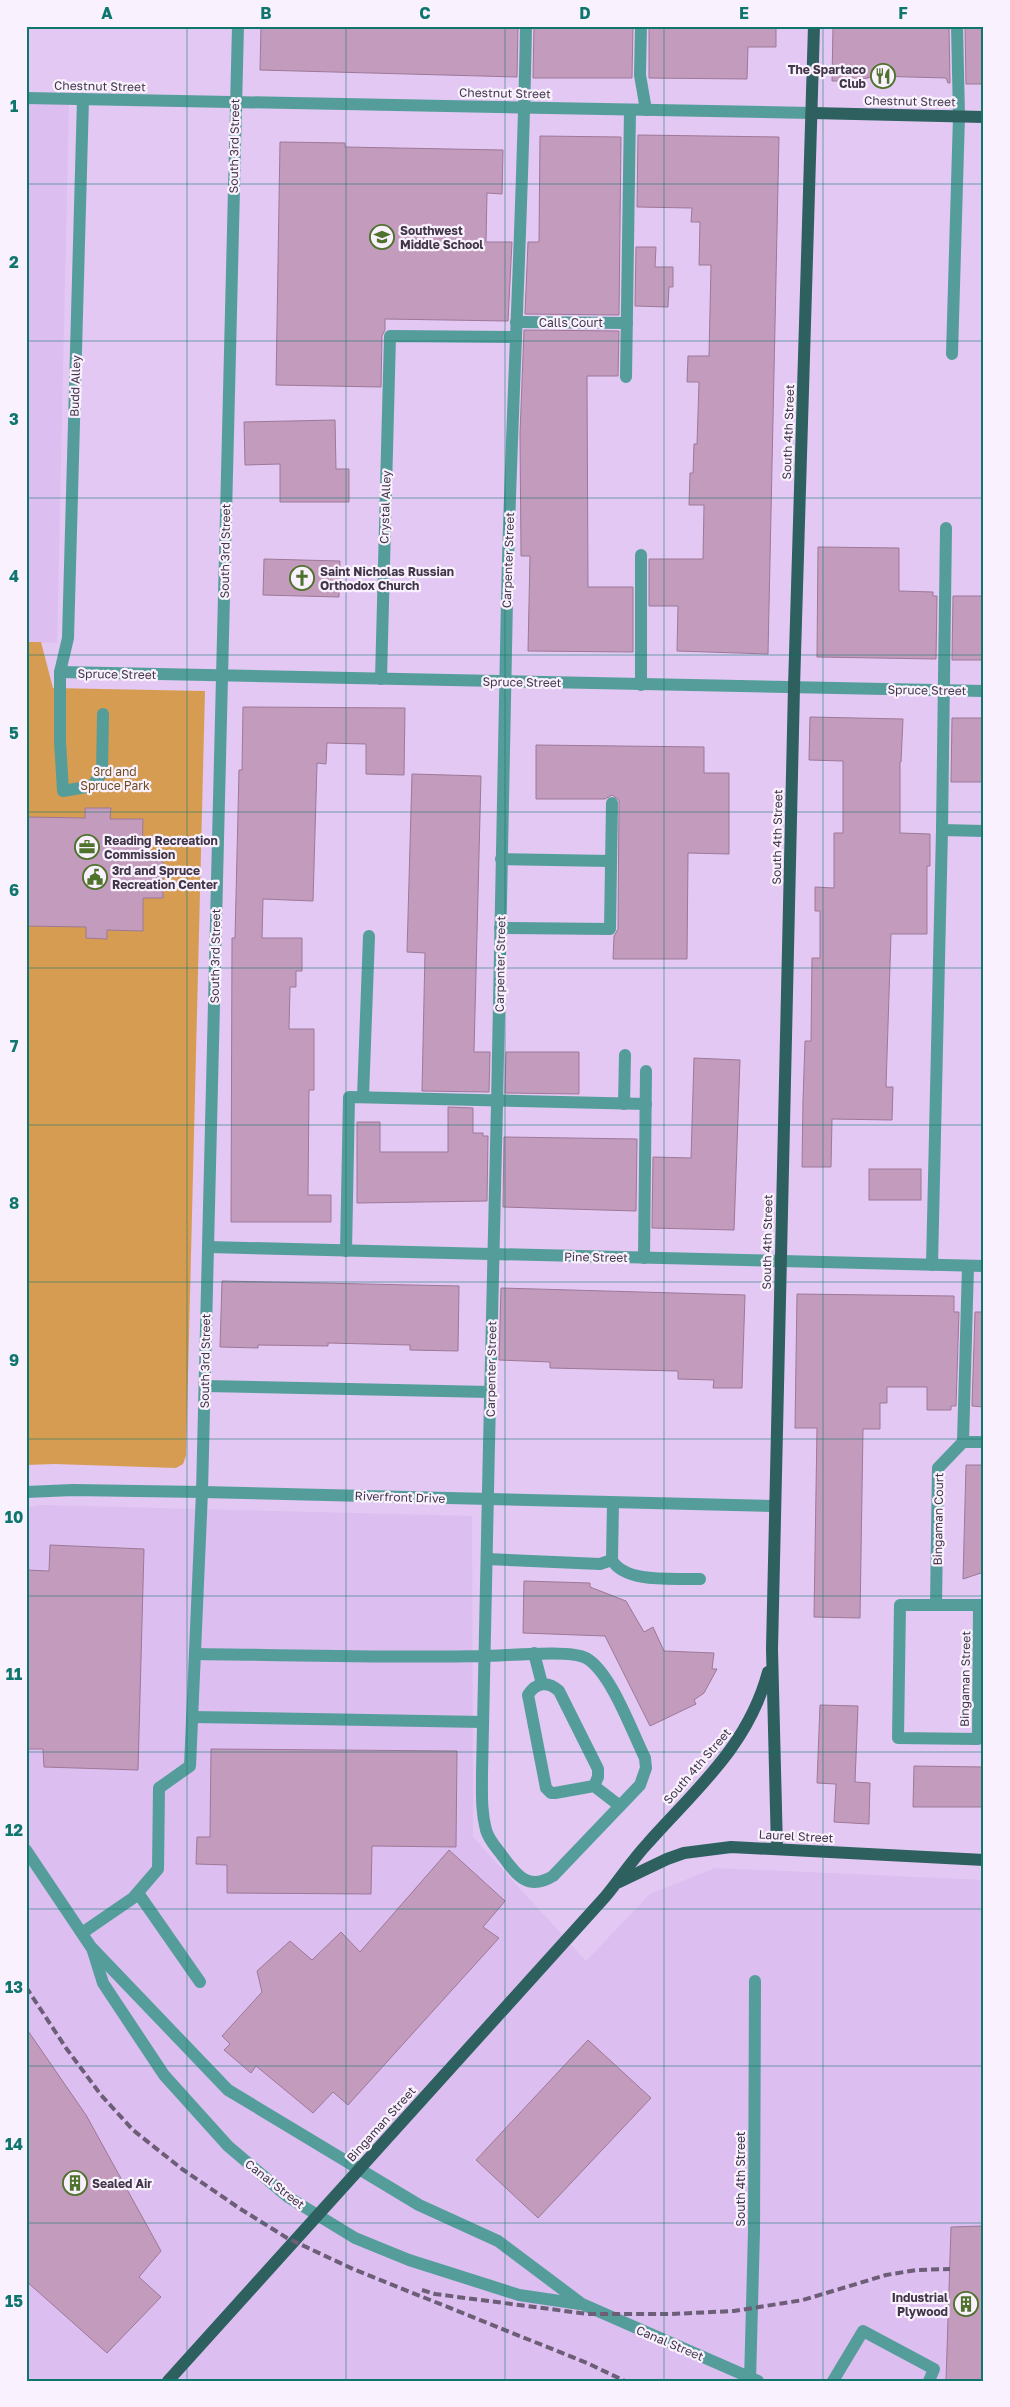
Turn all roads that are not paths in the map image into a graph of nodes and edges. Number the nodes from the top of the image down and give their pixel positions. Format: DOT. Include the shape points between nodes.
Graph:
graph roads {
  1 [pos="238,26"];
  2 [pos="526,26"];
  3 [pos="641,26"];
  4 [pos="814,26"];
  5 [pos="956,26"];
  6 [pos="26,98"];
  7 [pos="83,99"];
  8 [pos="234,102"];
  9 [pos="524,107"];
  10 [pos="630,110"];
  11 [pos="646,110"];
  12 [pos="812,113"];
  13 [pos="959,116"];
  14 [pos="984,117"];
  15 [pos="516,322"];
  16 [pos="627,323"];
  17 [pos="515,337"];
  18 [pos="952,354"];
  19 [pos="626,377"];
  20 [pos="946,528"];
  21 [pos="641,554"];
  22 [pos="60,672"];
  23 [pos="222,676"];
  24 [pos="381,679"];
  25 [pos="505,682"];
  26 [pos="641,685"];
  27 [pos="794,687"];
  28 [pos="944,690"];
  29 [pos="984,691"];
  30 [pos="103,714"];
  31 [pos="612,803"];
  32 [pos="942,830"];
  33 [pos="984,831"];
  34 [pos="501,859"];
  35 [pos="611,860"];
  36 [pos="500,928"];
  37 [pos="369,936"];
  38 [pos="625,1054"];
  39 [pos="646,1072"];
  40 [pos="363,1096"];
  41 [pos="497,1100"];
  42 [pos="624,1104"];
  43 [pos="646,1104"];
  44 [pos="208,1247"];
  45 [pos="346,1251"];
  46 [pos="493,1254"];
  47 [pos="644,1258"];
  48 [pos="780,1261"];
  49 [pos="932,1265"];
  50 [pos="968,1266"];
  51 [pos="984,1266"];
  52 [pos="205,1386"];
  53 [pos="490,1392"];
  54 [pos="963,1442"];
  55 [pos="984,1442"];
  56 [pos="26,1492"];
  57 [pos="202,1492"];
  58 [pos="488,1500"];
  59 [pos="613,1503"];
  60 [pos="774,1506"];
  61 [pos="487,1559"];
  62 [pos="612,1560"];
  63 [pos="700,1579"];
  64 [pos="936,1605"];
  65 [pos="982,1605"];
  66 [pos="772,1649"];
  67 [pos="195,1654"];
  68 [pos="534,1654"];
  69 [pos="484,1656"];
  70 [pos="542,1684"];
  71 [pos="192,1717"];
  72 [pos="483,1722"];
  73 [pos="594,1786"];
  74 [pos="620,1806"];
  75 [pos="777,1849"];
  76 [pos="26,1850"];
  77 [pos="984,1860"];
  78 [pos="615,1885"];
  79 [pos="138,1892"];
  80 [pos="82,1932"];
  81 [pos="91,1947"];
  82 [pos="755,1981"];
  83 [pos="200,1982"];
  84 [pos="582,2304"];
  85 [pos="753,2380"];
  86 [pos="168,2381"];
  87 [pos="833,2381"];
  88 [pos="929,2381"];
  1 -- 8 [label="street, South 3rd Street"];
  2 -- 9 [label="street, Carpenter Street"];
  3 -- 11 [label="street" via="640,75"];
  4 -- 12 [label="main road, South 4th Street"];
  5 -- 13 [label="street"];
  6 -- 7 [label="street, Chestnut Street"];
  7 -- 8 [label="street, Chestnut Street"];
  7 -- 22 [label="street, Budd Alley" via="68,638"];
  8 -- 9 [label="street, Chestnut Street"];
  8 -- 23 [label="street, South 3rd Street"];
  9 -- 10 [label="street, Chestnut Street"];
  9 -- 15 [label="street, Carpenter Street"];
  10 -- 11 [label="street, Chestnut Street"];
  10 -- 16 [label="street"];
  11 -- 12 [label="street, Chestnut Street"];
  12 -- 13 [label="main road, Chestnut Street"];
  12 -- 27 [label="main road, South 4th Street"];
  13 -- 14 [label="main road, Chestnut Street"];
  13 -- 18 [label="street"];
  15 -- 16 [label="street, Calls Court"];
  15 -- 17 [label="street, Carpenter Street"];
  16 -- 19 [label="street"];
  17 -- 24 [label="street, Crystal Alley" via="390,336"];
  17 -- 25 [label="street, Carpenter Street"];
  20 -- 28 [label="street"];
  21 -- 26 [label="street"];
  22 -- 23 [label="street, Spruce Street"];
  22 -- 30 [label="street, Budd Alley" via="63,791 92,786 102,773"];
  23 -- 24 [label="street, Spruce Street"];
  23 -- 44 [label="street, South 3rd Street"];
  24 -- 25 [label="street, Spruce Street"];
  25 -- 26 [label="street, Spruce Street"];
  25 -- 34 [label="street, Carpenter Street"];
  26 -- 27 [label="street, Spruce Street"];
  27 -- 28 [label="street, Spruce Street"];
  27 -- 48 [label="main road, South 4th Street"];
  28 -- 29 [label="street, Spruce Street"];
  28 -- 32 [label="street"];
  31 -- 35 [label="street"];
  32 -- 33 [label="street"];
  32 -- 49 [label="street"];
  34 -- 35 [label="street"];
  34 -- 36 [label="street, Carpenter Street"];
  35 -- 36 [label="street" via="610,929"];
  36 -- 41 [label="street, Carpenter Street"];
  37 -- 40 [label="street"];
  38 -- 42 [label="street"];
  39 -- 43 [label="street"];
  40 -- 41 [label="street"];
  40 -- 45 [label="street" via="349,1097"];
  41 -- 42 [label="street"];
  41 -- 46 [label="street, Carpenter Street"];
  42 -- 43 [label="street"];
  43 -- 47 [label="street"];
  44 -- 45 [label="street, Pine Street"];
  44 -- 52 [label="street, South 3rd Street"];
  45 -- 46 [label="street, Pine Street"];
  46 -- 47 [label="street, Pine Street"];
  46 -- 53 [label="street, Carpenter Street"];
  47 -- 48 [label="street, Pine Street"];
  48 -- 49 [label="street, Pine Street"];
  48 -- 60 [label="main road, South 4th Street"];
  49 -- 50 [label="street, Pine Street"];
  50 -- 51 [label="street, Pine Street"];
  50 -- 54 [label="street"];
  52 -- 53 [label="street"];
  52 -- 57 [label="street, South 3rd Street"];
  53 -- 58 [label="street, Carpenter Street"];
  54 -- 55 [label="street"];
  54 -- 64 [label="street, Bingaman Court" via="938,1468"];
  56 -- 57 [label="street, Riverfront Drive"];
  57 -- 58 [label="street, Riverfront Drive"];
  57 -- 67 [label="street, South 3rd Street"];
  58 -- 59 [label="street, Riverfront Drive"];
  58 -- 61 [label="street, Carpenter Street"];
  59 -- 60 [label="street, Riverfront Drive"];
  59 -- 62 [label="street"];
  60 -- 66 [label="main road, South 4th Street"];
  61 -- 62 [label="street" via="600,1564"];
  61 -- 69 [label="street, Carpenter Street"];
  62 -- 63 [label="street" via="625,1573 635,1576"];
  64 -- 65 [label="street"];
  64 -- 65 [label="street, Bingaman Street" via="900,1605 898,1738 978,1739"];
  66 -- 75 [label="main road, South 4th Street"];
  66 -- 78 [label="main road, South 4th Street" via="762,1694 740,1738"];
  67 -- 69 [label="street"];
  67 -- 71 [label="street, South 3rd Street"];
  68 -- 69 [label="street"];
  68 -- 70 [label="street"];
  68 -- 74 [label="street" via="584,1657 597,1665 608,1681 645,1758 646,1768 640,1785"];
  69 -- 72 [label="street, Carpenter Street"];
  70 -- 73 [label="street" via="552,1684 559,1691 598,1769"];
  70 -- 73 [label="street" via="533,1687 528,1696 546,1788 555,1793"];
  71 -- 72 [label="street"];
  71 -- 79 [label="street, South 3rd Street" via="190,1766 159,1788 158,1869"];
  72 -- 74 [label="street, Carpenter Street" via="481,1809 488,1837 517,1876 532,1883 544,1882 553,1876"];
  73 -- 74 [label="street"];
  75 -- 77 [label="main road, Laurel Street"];
  75 -- 78 [label="main road, Laurel Street" via="731,1847 684,1853"];
  76 -- 80 [label="street, Canal Street"];
  78 -- 86 [label="main road, Bingaman Street"];
  79 -- 80 [label="street"];
  79 -- 83 [label="street"];
  80 -- 81 [label="street, Canal Street"];
  81 -- 84 [label="street, Canal Street" via="228,2090 419,2205 498,2241"];
  81 -- 84 [label="street, Canal Street" via="102,1983 164,2075 228,2146 288,2197 355,2238 409,2260 519,2295"];
  82 -- 85 [label="street, South 4th Street"];
  84 -- 85 [label="street, Canal Street"];
  87 -- 88 [label="street" via="863,2331 934,2369"];
}
